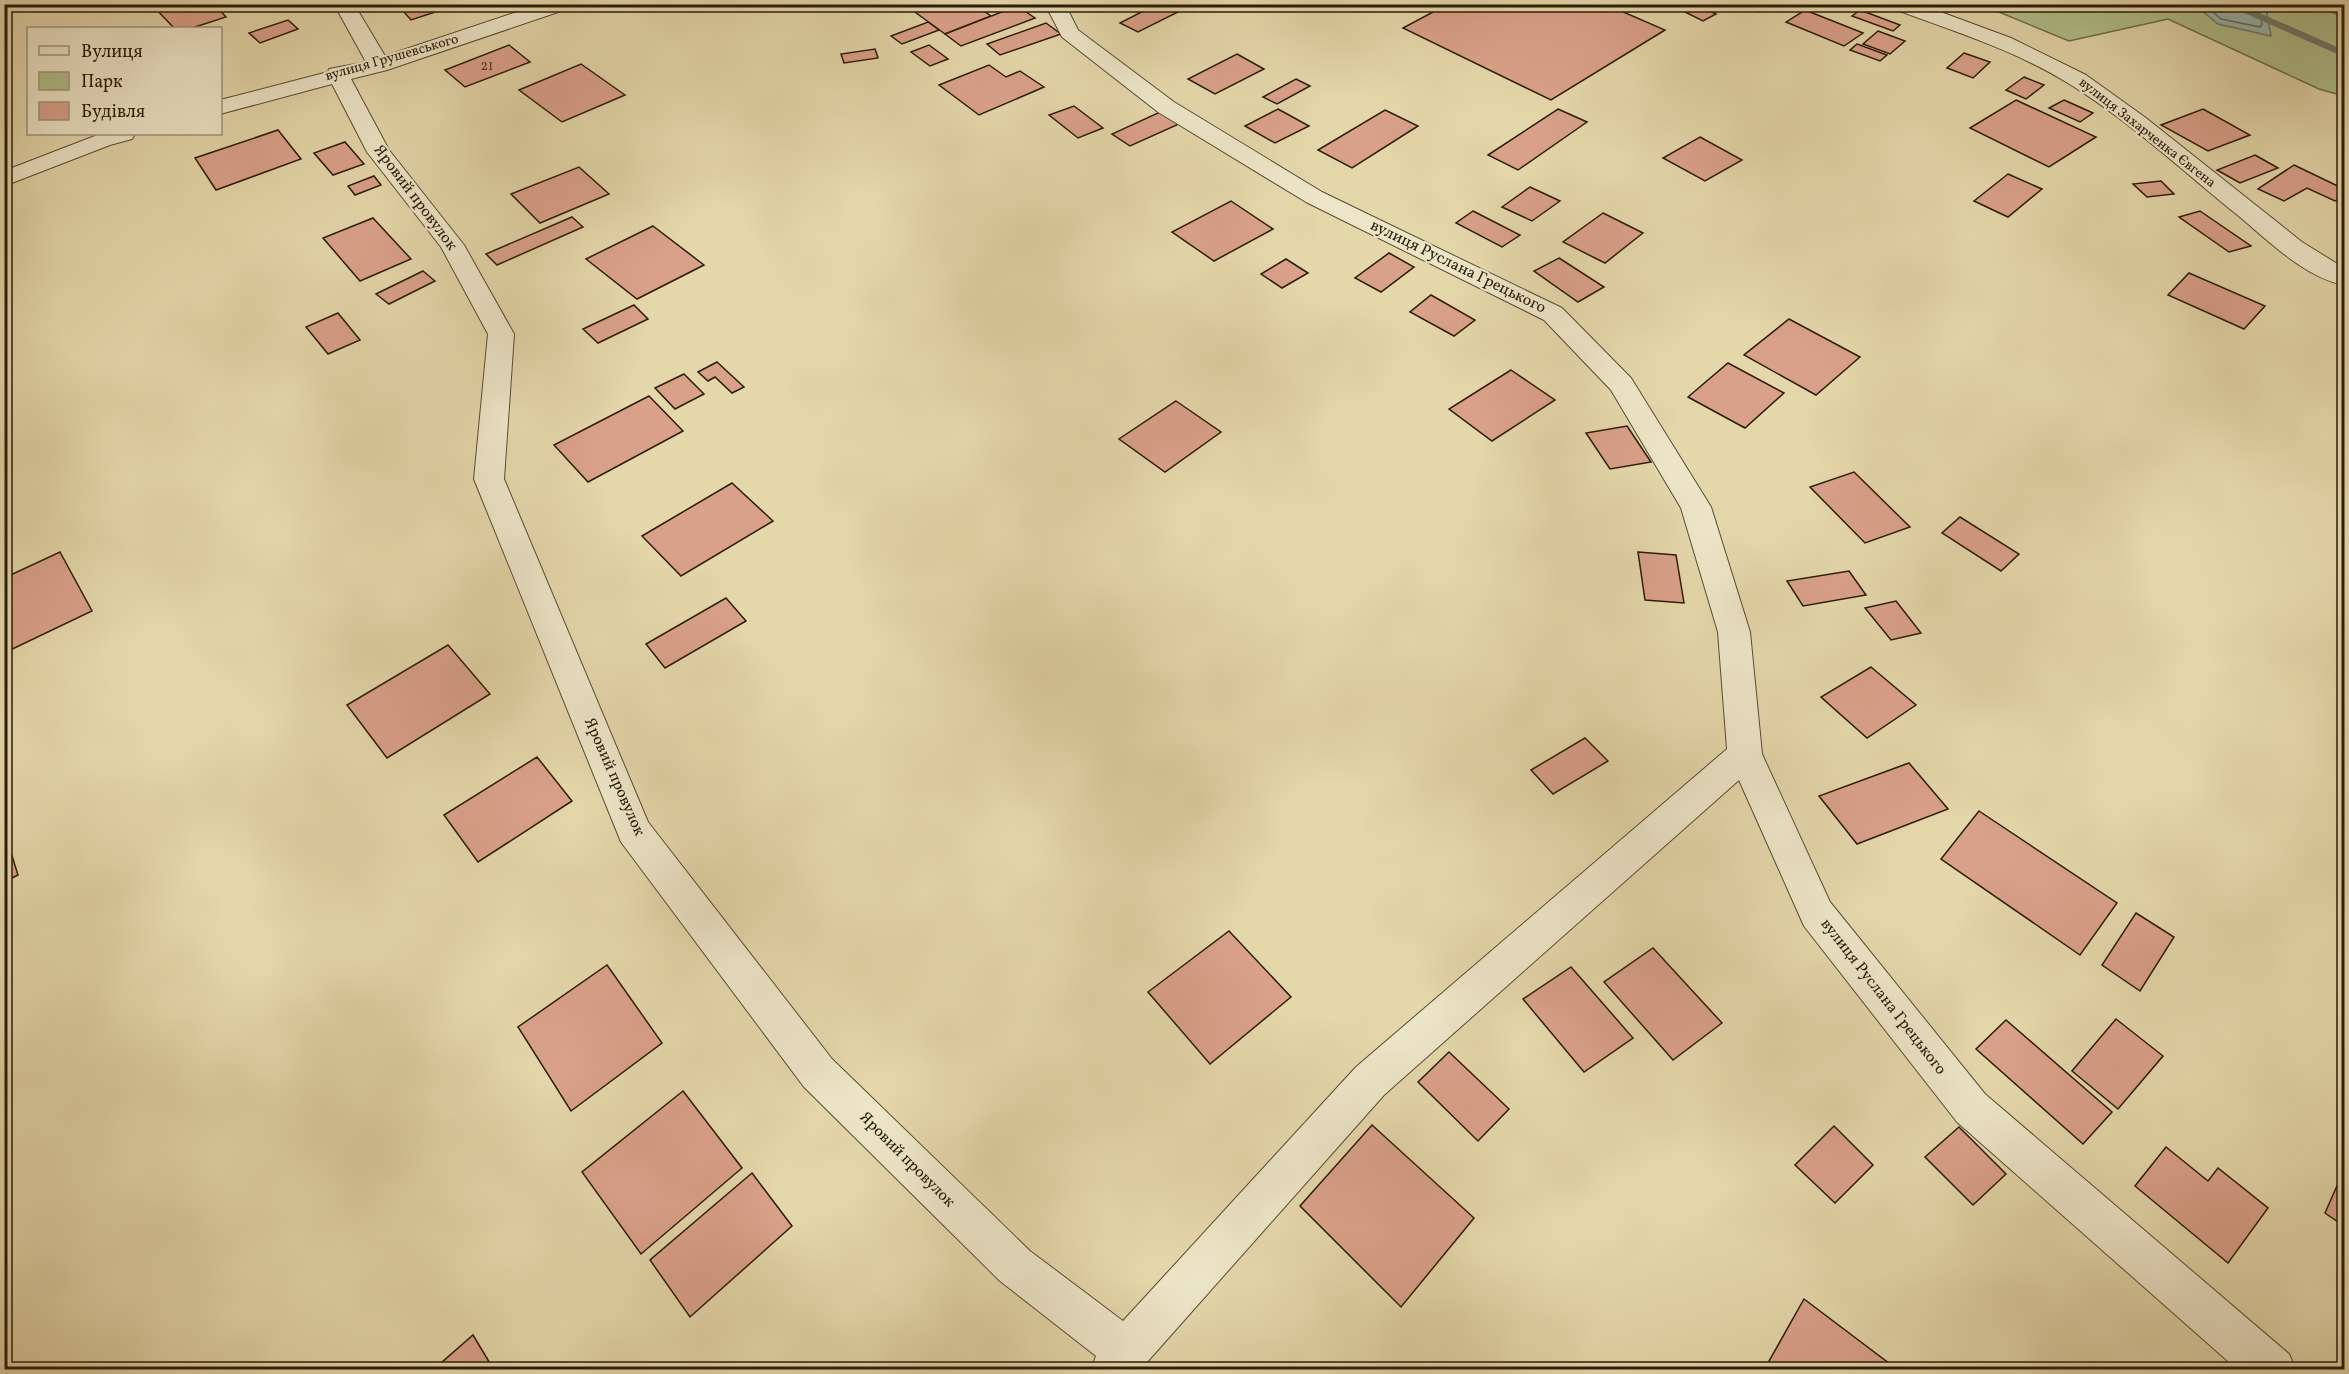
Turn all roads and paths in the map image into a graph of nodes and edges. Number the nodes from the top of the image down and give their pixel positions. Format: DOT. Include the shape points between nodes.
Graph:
graph roads {
  1 [pos="344,4"];
  2 [pos="563,4"];
  3 [pos="1055,4"];
  4 [pos="1899,4"];
  5 [pos="379,64"];
  6 [pos="337,74"];
  7 [pos="222,106"];
  8 [pos="120,135"];
  9 [pos="4,179"];
  10 [pos="2344,277"];
  11 [pos="1745,754"];
  12 [pos="1120,1360"];
  13 [pos="2273,1370"];
  1 -- 5 [label="street"];
  2 -- 5 [label="street, вулиця Грушевського"];
  3 -- 11 [label="street, вулиця Руслана Грецького" via="1069,33 1166,107 1314,197 1553,314 1621,384 1696,507 1734,632"];
  4 -- 10 [label="street, вулиця Захарченка Євгена" via="2063,70 2100,94 2292,246"];
  5 -- 6 [label="street, вулиця Грушевського"];
  6 -- 7 [label="street, вулиця Грушевського"];
  6 -- 12 [label="street, Яровий провулок" via="379,152 452,245 501,334 489,479 634,831 818,1073 1015,1266"];
  8 -- 9 [label="street"];
  11 -- 12 [label="street" via="1370,1081"];
  11 -- 13 [label="street, вулиця Руслана Грецького" via="1817,914 1971,1108"];
}
